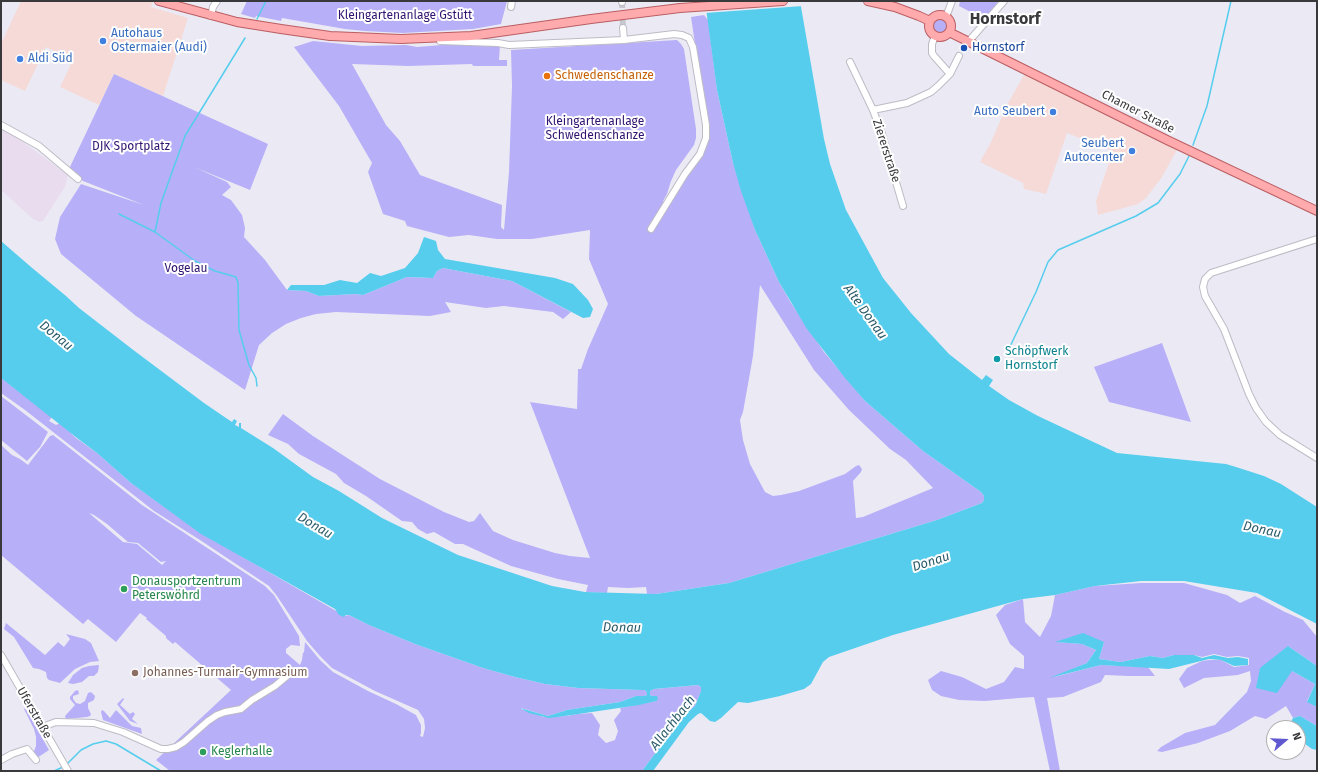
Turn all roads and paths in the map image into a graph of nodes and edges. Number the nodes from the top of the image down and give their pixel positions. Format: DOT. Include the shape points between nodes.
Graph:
graph roads {
  1 [pos="159,1"];
  2 [pos="217,1"];
  3 [pos="783,1"];
  4 [pos="868,1"];
  5 [pos="952,1"];
  6 [pos="1004,1"];
  7 [pos="211,16"];
  8 [pos="946,17"];
  9 [pos="930,21"];
  10 [pos="623,28"];
  11 [pos="951,33"];
  12 [pos="935,36"];
  13 [pos="401,40"];
  14 [pos="624,40"];
  15 [pos="969,41"];
  16 [pos="959,56"];
  17 [pos="850,62"];
  18 [pos="950,74"];
  19 [pos="873,110"];
  20 [pos="1,125"];
  21 [pos="78,179"];
  22 [pos="903,206"];
  23 [pos="1317,212"];
  24 [pos="651,229"];
  25 [pos="1317,239"];
  26 [pos="1317,458"];
  27 [pos="1,655"];
  28 [pos="293,671"];
  29 [pos="42,727"];
  30 [pos="1,760"];
  31 [pos="36,760"];
  32 [pos="68,771"];
  1 -- 7 [label="main road"];
  2 -- 7 [label="street"];
  3 -- 13 [label="main road" via="680,8 490,34"];
  4 -- 9 [label="main road" via="895,7"];
  5 -- 8 [label="street"];
  6 -- 15 [label="street"];
  7 -- 13 [label="main road" via="330,36"];
  8 -- 9 [label="main road" via="939,15"];
  8 -- 11 [label="main road" via="951,25"];
  9 -- 12 [label="main road" via="929,28"];
  10 -- 14 [label="street"];
  11 -- 12 [label="main road"];
  11 -- 15 [label="main road, Chamer Straße"];
  12 -- 18 [label="street" via="932,53"];
  13 -- 14 [label="street" via="509,45"];
  14 -- 24 [label="street" via="674,34 689,38 693,47 706,125 703,150"];
  15 -- 23 [label="main road, Chamer Straße"];
  16 -- 18 [label="street, Ziererstraße"];
  17 -- 19 [label="street"];
  18 -- 19 [label="street, Ziererstraße" via="938,86 922,96 900,105"];
  19 -- 22 [label="street, Ziererstraße"];
  20 -- 21 [label="street" via="39,146"];
  25 -- 26 [label="street" via="1211,273 1205,279 1203,287 1205,296 1224,329 1256,408 1280,435"];
  27 -- 29 [label="street, Uferstraße"];
  28 -- 29 [label="street" via="241,708 217,715 184,742 168,749 161,749 94,722 56,722"];
  29 -- 32 [label="street, Uferstraße"];
  30 -- 31 [label="street" via="26,749"];
}
